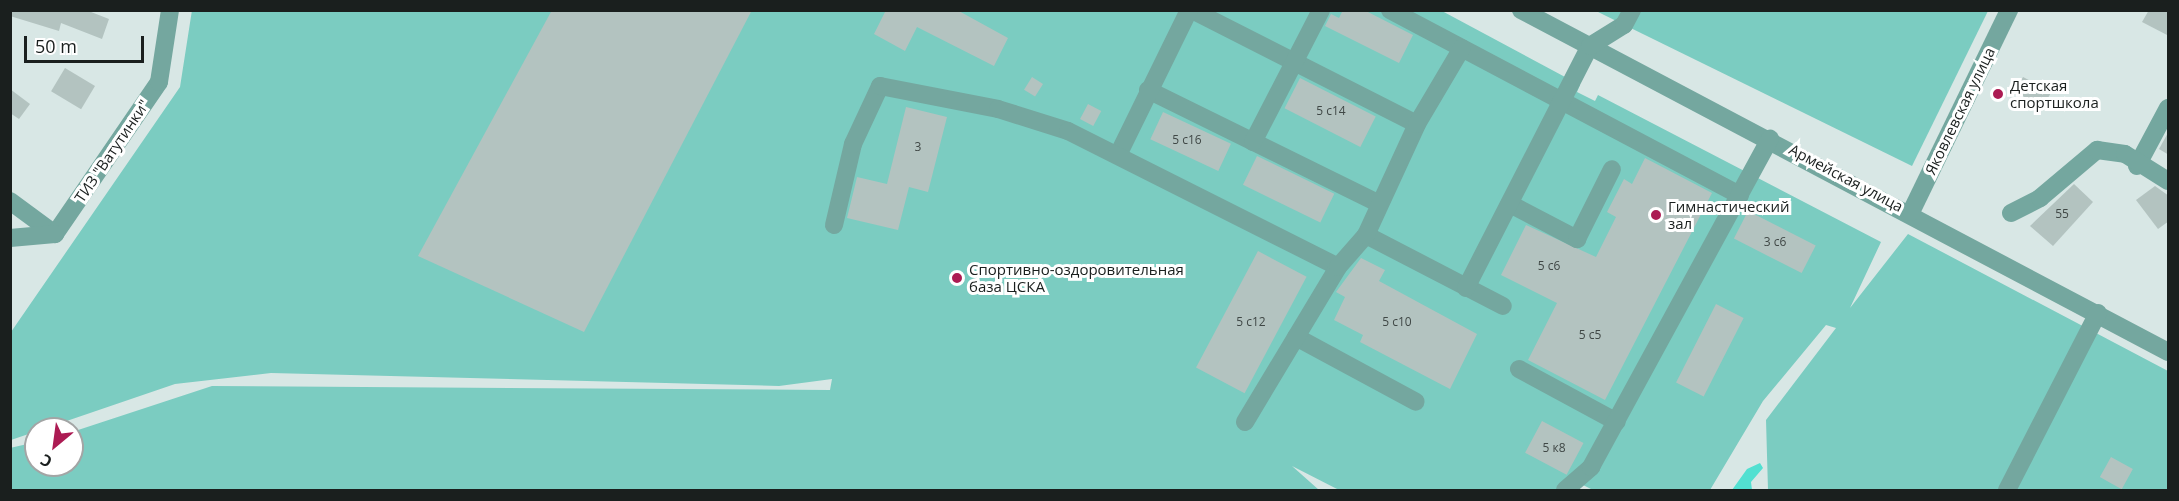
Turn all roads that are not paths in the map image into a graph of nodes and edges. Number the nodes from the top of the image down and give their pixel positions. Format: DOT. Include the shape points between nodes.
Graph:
graph roads {
  1 [pos="170,10"];
  2 [pos="1191,10"];
  3 [pos="1321,10"];
  4 [pos="1390,10"];
  5 [pos="1521,10"];
  6 [pos="1632,10"];
  7 [pos="2009,10"];
  8 [pos="1590,46"];
  9 [pos="1462,48"];
  10 [pos="1294,62"];
  11 [pos="1148,90"];
  12 [pos="1565,99"];
  13 [pos="2169,108"];
  14 [pos="1417,124"];
  15 [pos="1770,139"];
  16 [pos="1253,142"];
  17 [pos="1118,155"];
  18 [pos="2137,166"];
  19 [pos="1612,169"];
  20 [pos="2169,181"];
  21 [pos="1740,195"];
  22 [pos="10,201"];
  23 [pos="1378,203"];
  24 [pos="1510,204"];
  25 [pos="1911,212"];
  26 [pos="2012,213"];
  27 [pos="834,225"];
  28 [pos="55,234"];
  29 [pos="1366,236"];
  30 [pos="10,238"];
  31 [pos="1338,267"];
  32 [pos="1466,288"];
  33 [pos="1503,306"];
  34 [pos="2098,313"];
  35 [pos="1296,338"];
  36 [pos="2169,352"];
  37 [pos="1519,369"];
  38 [pos="1416,402"];
  39 [pos="1245,422"];
  40 [pos="1617,422"];
  41 [pos="1565,490"];
  42 [pos="2007,490"];
  1 -- 28 [label="street, ТИЗ \"Ватутинки\"" via="159,82"];
  2 -- 10 [label="street"];
  2 -- 11 [label="street"];
  3 -- 10 [label="street"];
  4 -- 9 [label="street"];
  5 -- 8 [label="street, Армейская улица"];
  6 -- 8 [label="street" via="1624,25"];
  7 -- 25 [label="street, Яковлевская улица"];
  8 -- 12 [label="street"];
  8 -- 15 [label="street, Армейская улица"];
  9 -- 12 [label="street"];
  9 -- 14 [label="street"];
  10 -- 14 [label="street"];
  10 -- 16 [label="street"];
  11 -- 16 [label="street"];
  11 -- 17 [label="street"];
  12 -- 21 [label="street"];
  12 -- 24 [label="street"];
  13 -- 18 [label="street"];
  14 -- 23 [label="street"];
  15 -- 21 [label="street"];
  15 -- 25 [label="street, Армейская улица"];
  16 -- 23 [label="street"];
  17 -- 27 [label="street" via="1068,131 998,109 880,86 854,144"];
  17 -- 31 [label="street"];
  18 -- 20 [label="street"];
  18 -- 26 [label="street" via="2125,154 2097,150 2040,198"];
  19 -- 24 [label="street" via="1577,239"];
  21 -- 40 [label="street"];
  22 -- 28 [label="street"];
  23 -- 29 [label="street"];
  24 -- 32 [label="street"];
  25 -- 34 [label="street, Армейская улица"];
  28 -- 30 [label="street"];
  29 -- 31 [label="street"];
  29 -- 32 [label="street"];
  31 -- 35 [label="street"];
  32 -- 33 [label="street"];
  34 -- 36 [label="street, Армейская улица"];
  34 -- 42 [label="street"];
  35 -- 38 [label="street"];
  35 -- 39 [label="street"];
  37 -- 40 [label="street"];
  40 -- 41 [label="street" via="1591,467"];
}
